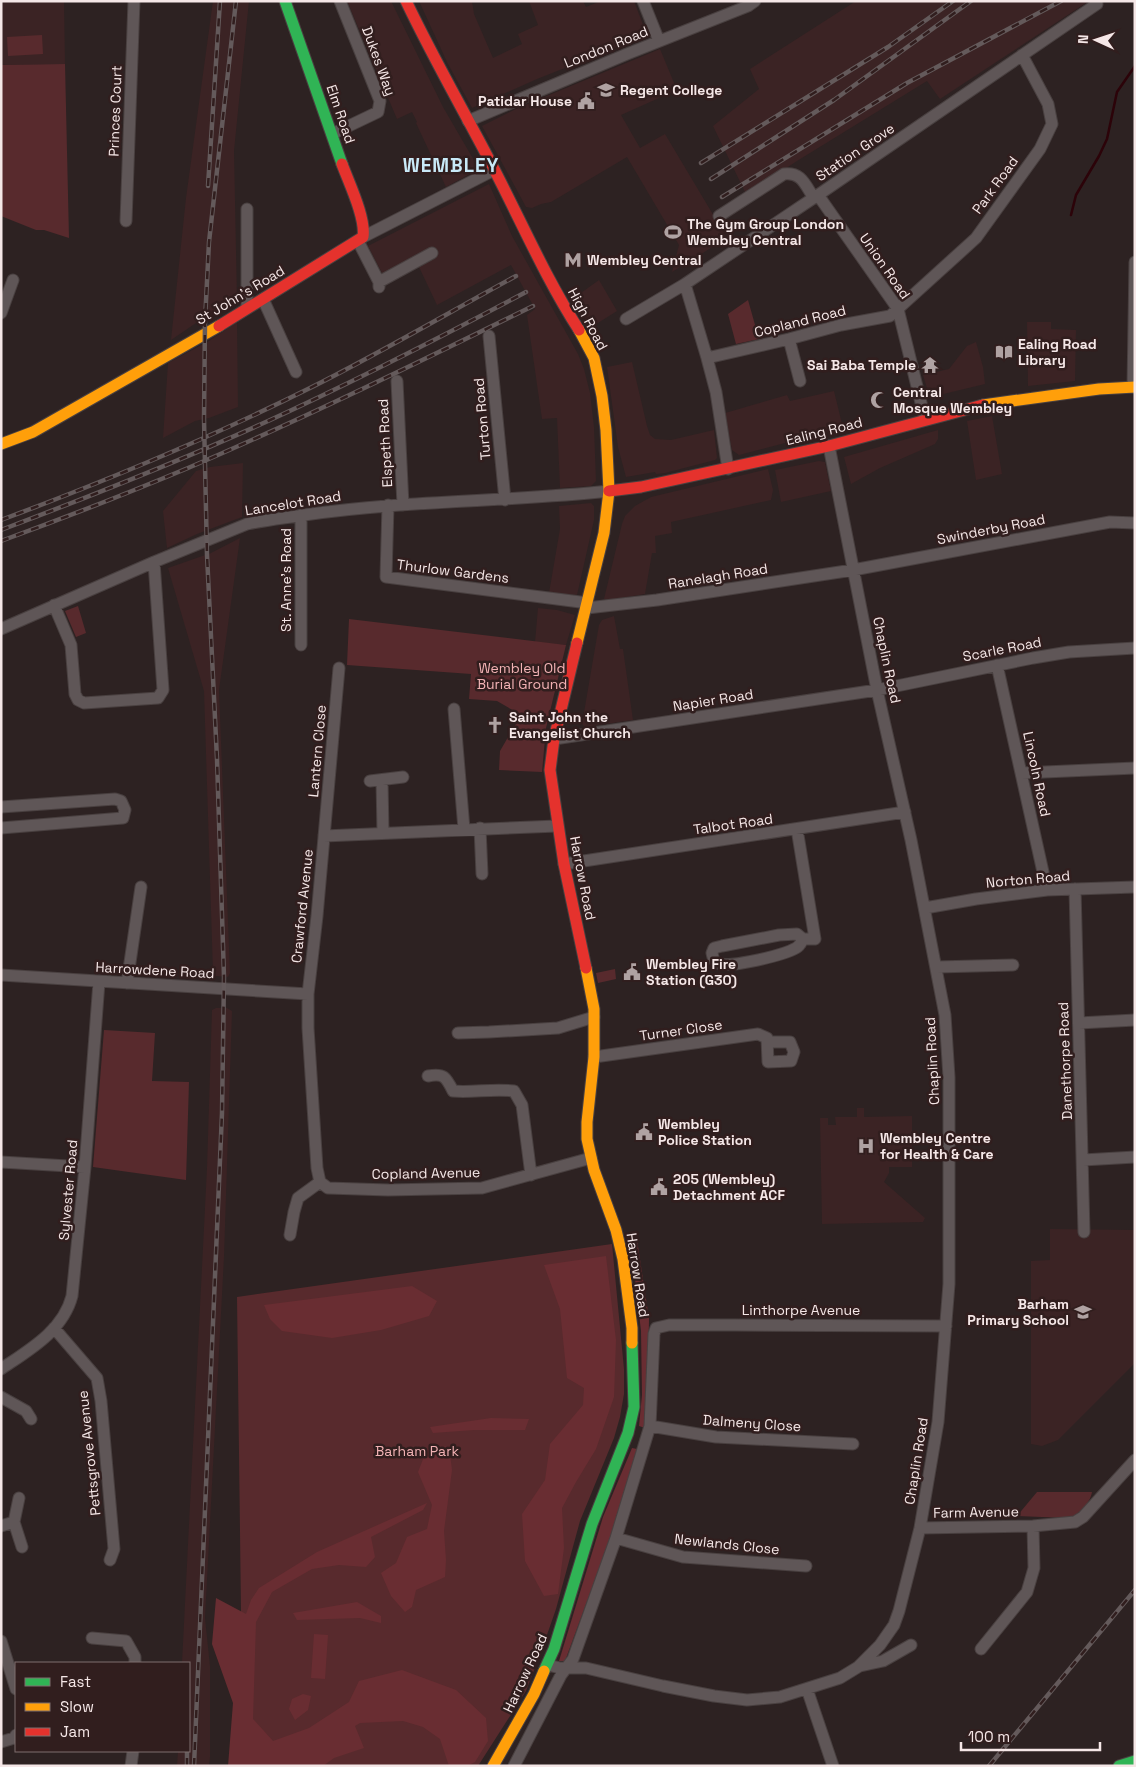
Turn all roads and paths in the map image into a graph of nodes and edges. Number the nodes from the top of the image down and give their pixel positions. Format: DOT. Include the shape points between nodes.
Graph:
graph roads {
  1 [pos="134,1"];
  2 [pos="285,1"];
  3 [pos="340,1"];
  4 [pos="406,1"];
  5 [pos="643,1"];
  6 [pos="755,1"];
  7 [pos="1097,4"];
  8 [pos="659,41"];
  9 [pos="1022,55"];
  10 [pos="468,121"];
  11 [pos="332,134"];
  12 [pos="494,170"];
  13 [pos="816,197"];
  14 [pos="247,209"];
  15 [pos="719,216"];
  16 [pos="126,221"];
  17 [pos="360,239"];
  18 [pos="432,252"];
  19 [pos="1135,262"];
  20 [pos="13,280"];
  21 [pos="685,284"];
  22 [pos="263,299"];
  23 [pos="247,308"];
  24 [pos="898,309"];
  25 [pos="1,313"];
  26 [pos="626,319"];
  27 [pos="489,336"];
  28 [pos="789,339"];
  29 [pos="707,358"];
  30 [pos="296,372"];
  31 [pos="398,381"];
  32 [pos="800,381"];
  33 [pos="1134,387"];
  34 [pos="925,419"];
  35 [pos="1,444"];
  36 [pos="829,446"];
  37 [pos="728,469"];
  38 [pos="609,490"];
  39 [pos="505,500"];
  40 [pos="388,505"];
  41 [pos="403,505"];
  42 [pos="301,515"];
  43 [pos="1135,523"];
  44 [pos="154,562"];
  45 [pos="853,570"];
  46 [pos="54,605"];
  47 [pos="587,606"];
  48 [pos="1,629"];
  49 [pos="301,645"];
  50 [pos="1135,648"];
  51 [pos="998,665"];
  52 [pos="339,668"];
  53 [pos="877,690"];
  54 [pos="454,709"];
  55 [pos="554,739"];
  56 [pos="1135,768"];
  57 [pos="1022,773"];
  58 [pos="403,777"];
  59 [pos="382,780"];
  60 [pos="370,781"];
  61 [pos="1,806"];
  62 [pos="905,812"];
  63 [pos="557,826"];
  64 [pos="1,828"];
  65 [pos="480,828"];
  66 [pos="797,829"];
  67 [pos="464,830"];
  68 [pos="383,832"];
  69 [pos="324,836"];
  70 [pos="564,864"];
  71 [pos="482,874"];
  72 [pos="142,887"];
  73 [pos="1135,887"];
  74 [pos="1075,889"];
  75 [pos="1047,890"];
  76 [pos="925,908"];
  77 [pos="809,939"];
  78 [pos="1013,965"];
  79 [pos="937,967"];
  80 [pos="1,975"];
  81 [pos="99,982"];
  82 [pos="127,983"];
  83 [pos="308,994"];
  84 [pos="594,1017"];
  85 [pos="1135,1020"];
  86 [pos="1079,1022"];
  87 [pos="458,1033"];
  88 [pos="767,1042"];
  89 [pos="594,1057"];
  90 [pos="428,1076"];
  91 [pos="1135,1157"];
  92 [pos="592,1158"];
  93 [pos="1083,1160"];
  94 [pos="1,1162"];
  95 [pos="85,1168"];
  96 [pos="531,1175"];
  97 [pos="320,1182"];
  98 [pos="1084,1232"];
  99 [pos="290,1236"];
  100 [pos="946,1326"];
  101 [pos="54,1328"];
  102 [pos="656,1328"];
  103 [pos="1,1369"];
  104 [pos="1,1397"];
  105 [pos="31,1419"];
  106 [pos="650,1426"];
  107 [pos="853,1444"];
  108 [pos="1135,1460"];
  109 [pos="20,1498"];
  110 [pos="14,1522"];
  111 [pos="1,1526"];
  112 [pos="1033,1526"];
  113 [pos="920,1528"];
  114 [pos="616,1538"];
  115 [pos="22,1547"];
  116 [pos="110,1560"];
  117 [pos="806,1566"];
  118 [pos="92,1638"];
  119 [pos="1,1641"];
  120 [pos="911,1645"];
  121 [pos="981,1649"];
  122 [pos="136,1662"];
  123 [pos="548,1665"];
  124 [pos="858,1667"];
  125 [pos="567,1668"];
  126 [pos="15,1686"];
  127 [pos="807,1689"];
  128 [pos="15,1736"];
  129 [pos="1,1742"];
  130 [pos="133,1752"];
  131 [pos="1135,1761"];
  132 [pos="131,1766"];
  133 [pos="493,1766"];
  134 [pos="514,1766"];
  135 [pos="833,1766"];
  136 [pos="1118,1766"];
  1 -- 16 [label="street, Princes Court"];
  2 -- 11 [label="main road, Elm Road"];
  3 -- 11 [label="street, Dukes Way" via="380,101 378,112"];
  4 -- 10 [label="main road, High Road"];
  5 -- 8 [label="street"];
  6 -- 8 [label="street, London Road"];
  7 -- 9 [label="street, Station Grove"];
  8 -- 10 [label="street, London Road"];
  9 -- 13 [label="street, Station Grove"];
  9 -- 24 [label="street, Park Road" via="1048,104 1052,124 1040,149 976,238"];
  10 -- 12 [label="main road, High Road"];
  11 -- 17 [label="main road, Elm Road" via="362,220 364,230"];
  12 -- 17 [label="street, St John's Road"];
  12 -- 38 [label="main road, High Road" via="566,302 597,370 606,430"];
  13 -- 15 [label="street, Union Road" via="798,176 784,174"];
  13 -- 21 [label="street, Station Grove"];
  13 -- 24 [label="street, Union Road"];
  14 -- 23 [label="street"];
  17 -- 18 [label="street" via="379,284"];
  17 -- 22 [label="main road, St John's Road"];
  19 -- 33 [label="street"];
  20 -- 25 [label="street"];
  21 -- 26 [label="street, Station Grove"];
  21 -- 29 [label="street"];
  22 -- 23 [label="main road, St John's Road"];
  22 -- 30 [label="street"];
  23 -- 35 [label="main road, St John's Road" via="33,432"];
  24 -- 28 [label="street, Copland Road" via="890,316"];
  24 -- 34 [label="street, Union Road"];
  27 -- 39 [label="street, Turton Road"];
  28 -- 29 [label="street, Copland Road"];
  28 -- 32 [label="street"];
  29 -- 37 [label="street"];
  31 -- 41 [label="street, Elspeth Road"];
  33 -- 34 [label="main road, Ealing Road" via="979,406"];
  34 -- 36 [label="main road, Ealing Road"];
  36 -- 37 [label="main road, Ealing Road"];
  36 -- 45 [label="street, Chaplin Road"];
  37 -- 38 [label="main road, Ealing Road"];
  38 -- 39 [label="street, Lancelot Road"];
  38 -- 47 [label="main road, High Road" via="605,525"];
  39 -- 41 [label="street, Lancelot Road"];
  40 -- 41 [label="street, Lancelot Road"];
  40 -- 42 [label="street, Lancelot Road"];
  40 -- 47 [label="street, Thurlow Gardens" via="386,577"];
  42 -- 44 [label="street, Lancelot Road" via="247,524"];
  42 -- 49 [label="street, St. Anne's Road"];
  43 -- 45 [label="street, Swinderby Road" via="1110,522"];
  44 -- 46 [label="street, Lancelot Road"];
  44 -- 46 [label="street" via="163,690 158,698 84,703 78,700 71,644"];
  45 -- 47 [label="street, Ranelagh Road" via="650,601"];
  45 -- 53 [label="street, Chaplin Road"];
  46 -- 48 [label="street, Lancelot Road"];
  47 -- 55 [label="main road, High Road"];
  50 -- 51 [label="street, Scarle Road" via="1069,652"];
  51 -- 53 [label="street, Scarle Road"];
  51 -- 57 [label="street, Lincoln Road"];
  52 -- 69 [label="street, Lantern Close"];
  53 -- 55 [label="street, Napier Road"];
  53 -- 62 [label="street, Chaplin Road"];
  54 -- 67 [label="street"];
  55 -- 63 [label="main road, Harrow Road" via="550,770"];
  56 -- 57 [label="street"];
  57 -- 75 [label="street, Lincoln Road"];
  58 -- 59 [label="street"];
  59 -- 60 [label="street"];
  59 -- 68 [label="street"];
  61 -- 64 [label="street" via="116,799 121,801 125,810 123,818"];
  62 -- 66 [label="street, Talbot Road"];
  62 -- 76 [label="street, Chaplin Road"];
  63 -- 65 [label="street, Crawford Avenue"];
  63 -- 70 [label="main road, Harrow Road"];
  65 -- 67 [label="street, Crawford Avenue"];
  65 -- 71 [label="street"];
  66 -- 70 [label="street, Talbot Road"];
  66 -- 77 [label="street"];
  67 -- 68 [label="street, Crawford Avenue"];
  68 -- 69 [label="street, Crawford Avenue"];
  69 -- 83 [label="street, Crawford Avenue"];
  70 -- 84 [label="main road, Harrow Road"];
  72 -- 82 [label="street"];
  73 -- 74 [label="street, Norton Road"];
  74 -- 75 [label="street, Norton Road"];
  74 -- 86 [label="street, Danethorpe Road"];
  75 -- 76 [label="street, Norton Road"];
  76 -- 79 [label="street, Chaplin Road"];
  77 -- 77 [label="street" via="781,955 748,962 727,964 713,959 714,948 722,946 780,935 797,934"];
  78 -- 79 [label="street"];
  79 -- 100 [label="street, Chaplin Road" via="945,1015 949,1077 950,1254"];
  80 -- 81 [label="street, Harrowdene Road"];
  81 -- 82 [label="street, Harrowdene Road"];
  81 -- 95 [label="street, Sylvester Road"];
  82 -- 83 [label="street, Harrowdene Road"];
  83 -- 97 [label="street, Crawford Avenue"];
  84 -- 87 [label="street" via="558,1028"];
  84 -- 89 [label="main road, Harrow Road"];
  85 -- 86 [label="street"];
  86 -- 93 [label="street, Danethorpe Road"];
  88 -- 89 [label="street, Turner Close" via="767,1038 758,1034"];
  89 -- 92 [label="main road, Harrow Road" via="587,1122"];
  90 -- 96 [label="street" via="439,1074 453,1091 514,1091 522,1105"];
  91 -- 93 [label="street"];
  92 -- 96 [label="street, Copland Avenue"];
  92 -- 123 [label="main road, Harrow Road" via="623,1259 632,1328 634,1407 628,1433 592,1524 565,1619"];
  93 -- 98 [label="street, Danethorpe Road"];
  94 -- 95 [label="street"];
  95 -- 101 [label="street, Sylvester Road" via="72,1296 67,1311"];
  96 -- 97 [label="street, Copland Avenue" via="482,1188 328,1188"];
  97 -- 99 [label="street" via="298,1198"];
  100 -- 102 [label="street, Linthorpe Avenue" via="669,1325"];
  100 -- 113 [label="street, Chaplin Road" via="938,1422"];
  101 -- 103 [label="street, Sylvester Road" via="38,1344"];
  101 -- 116 [label="street, Pettsgrove Avenue" via="97,1378 114,1549"];
  102 -- 106 [label="street, Harrow Road"];
  104 -- 105 [label="street" via="26,1411"];
  106 -- 107 [label="street, Dalmeny Close" via="716,1437"];
  106 -- 114 [label="street, Harrow Road"];
  108 -- 112 [label="street, Farm Avenue" via="1083,1517 1075,1522"];
  109 -- 110 [label="street"];
  110 -- 111 [label="street"];
  110 -- 115 [label="street"];
  112 -- 113 [label="street, Farm Avenue"];
  112 -- 121 [label="street, Farm Avenue" via="1034,1568 1027,1592"];
  113 -- 124 [label="street, Chaplin Road" via="894,1625 880,1646"];
  114 -- 117 [label="street, Newlands Close" via="683,1556"];
  114 -- 125 [label="street, Harrow Road"];
  118 -- 122 [label="street" via="126,1641"];
  119 -- 126 [label="street"];
  120 -- 124 [label="street, Chaplin Road" via="882,1661"];
  123 -- 125 [label="street, Chaplin Road"];
  123 -- 133 [label="main road, Harrow Road"];
  124 -- 127 [label="street, Chaplin Road" via="840,1678"];
  125 -- 127 [label="street, Chaplin Road" via="586,1668 663,1686 747,1700 780,1697"];
  125 -- 134 [label="street, Harrow Road"];
  127 -- 135 [label="street"];
  128 -- 129 [label="street"];
  130 -- 132 [label="street"];
  131 -- 136 [label="main road"];
}
